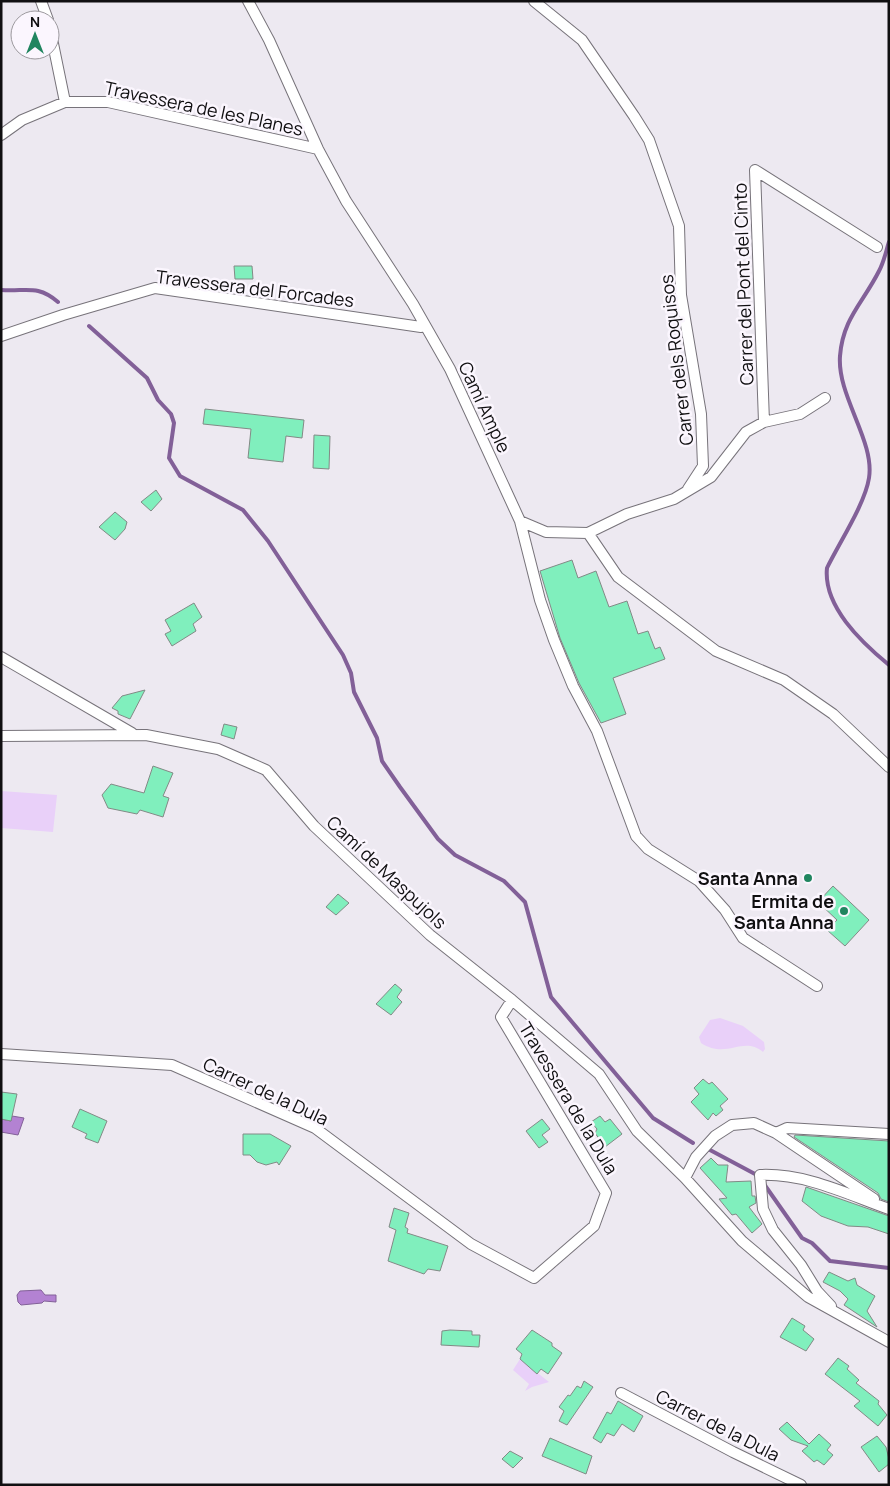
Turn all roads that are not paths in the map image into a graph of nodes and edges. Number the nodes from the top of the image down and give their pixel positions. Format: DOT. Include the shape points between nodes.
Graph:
graph roads {
  1 [pos="248,1"];
  2 [pos="534,1"];
  3 [pos="56,60"];
  4 [pos="65,102"];
  5 [pos="1,135"];
  6 [pos="318,149"];
  7 [pos="877,247"];
  8 [pos="421,327"];
  9 [pos="1,336"];
  10 [pos="825,398"];
  11 [pos="764,422"];
  12 [pos="688,489"];
  13 [pos="520,521"];
  14 [pos="588,534"];
  15 [pos="1,657"];
  16 [pos="133,734"];
  17 [pos="1,736"];
  18 [pos="889,767"];
  19 [pos="817,986"];
  20 [pos="512,1000"];
  21 [pos="1,1054"];
  22 [pos="776,1133"];
  23 [pos="889,1134"];
  24 [pos="685,1178"];
  25 [pos="889,1208"];
  26 [pos="534,1278"];
  27 [pos="836,1312"];
  28 [pos="889,1342"];
  29 [pos="621,1393"];
  30 [pos="801,1485"];
  1 -- 6 [label="street, Camí Ample"];
  2 -- 12 [label="street, Carrer dels Roquisos" via="582,40 634,116 649,140 679,226 681,295 700,414 704,466"];
  3 -- 4 [label="street"];
  4 -- 5 [label="street, Travessera de les Planes" via="22,120"];
  4 -- 6 [label="street, Travessera de les Planes" via="108,102"];
  6 -- 13 [label="street, Camí Ample" via="346,202 413,304 450,369"];
  7 -- 11 [label="street, Carrer del Pont del Cinto" via="755,170"];
  8 -- 9 [label="street, Travessera del Forcades" via="155,288 63,314"];
  10 -- 11 [label="street" via="800,414"];
  11 -- 12 [label="street" via="746,432 711,477"];
  12 -- 14 [label="street"];
  13 -- 14 [label="street" via="546,532"];
  13 -- 19 [label="street, Camí Ample" via="554,640 597,731 636,836 648,849 699,881 725,910 742,938"];
  14 -- 18 [label="street" via="618,577 716,651 784,680 833,714"];
  15 -- 16 [label="street"];
  16 -- 17 [label="street, Camí de Maspujols"];
  16 -- 20 [label="street, Camí de Maspujols" via="218,749 266,770 314,826 430,936"];
  20 -- 24 [label="street, Camí de Maspujols" via="598,1074 637,1131"];
  20 -- 26 [label="street, Travessera de la Dula" via="501,1018 606,1193 594,1226"];
  21 -- 26 [label="street, Carrer de la Dula" via="172,1065 315,1128 471,1244"];
  22 -- 23 [label="street" via="787,1128"];
  22 -- 24 [label="street" via="754,1123 732,1125 714,1136 696,1157"];
  22 -- 25 [label="street" via="839,1178"];
  24 -- 27 [label="street, Camí de Maspujols" via="742,1242 808,1297"];
  25 -- 27 [label="street" via="804,1179 782,1174 760,1175 763,1209 773,1230 801,1265 816,1291"];
  27 -- 28 [label="street, Camí de Maspujols"];
  29 -- 30 [label="street, Carrer de la Dula"];
}
